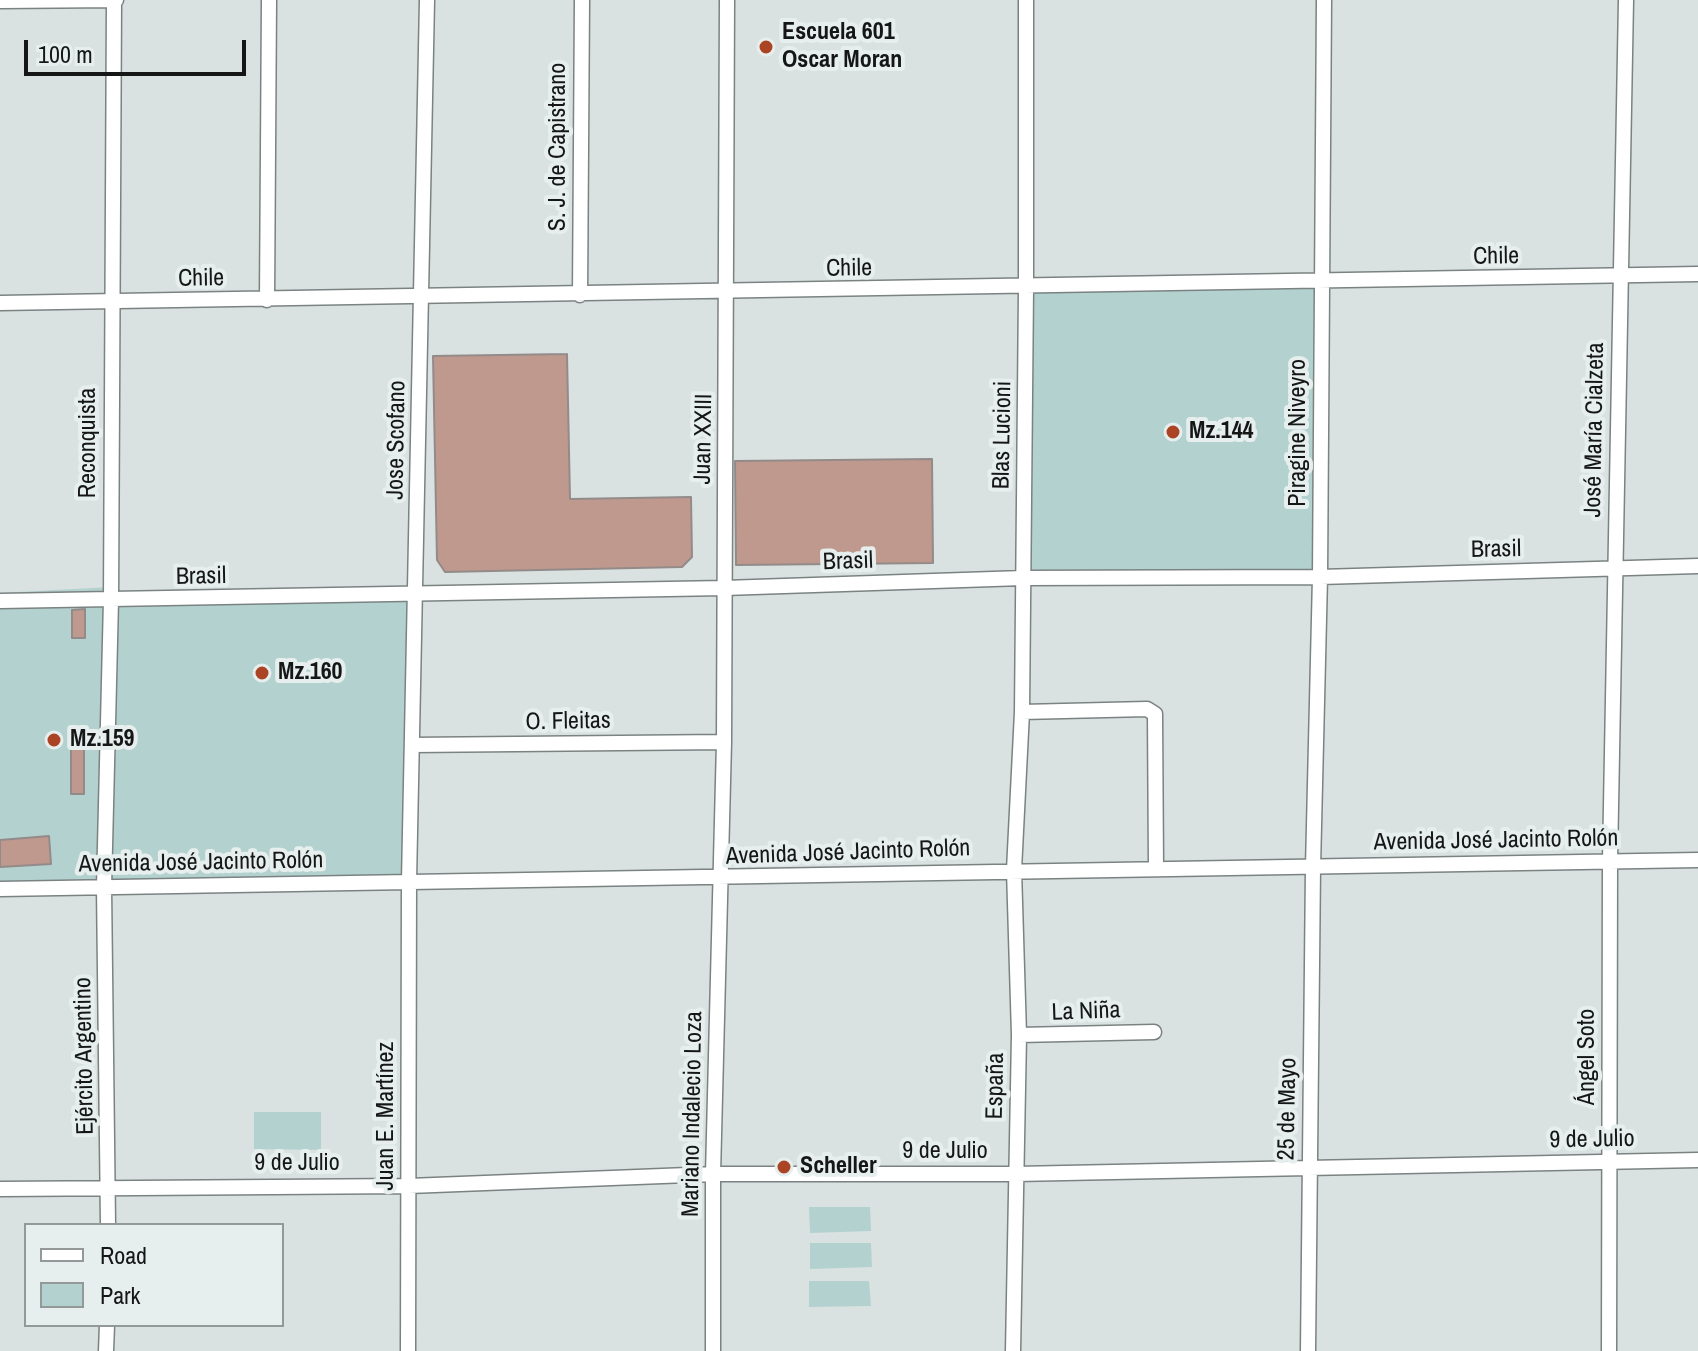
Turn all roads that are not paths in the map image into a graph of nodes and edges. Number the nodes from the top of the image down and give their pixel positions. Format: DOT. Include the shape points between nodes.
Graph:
graph roads {
  1 [pos="115,0"];
  2 [pos="269,0"];
  3 [pos="427,0"];
  4 [pos="582,0"];
  5 [pos="727,0"];
  6 [pos="1026,0"];
  7 [pos="1324,0"];
  8 [pos="1626,0"];
  9 [pos="0,1"];
  10 [pos="1698,274"];
  11 [pos="1619,276"];
  12 [pos="1322,282"];
  13 [pos="1026,288"];
  14 [pos="728,293"];
  15 [pos="580,295"];
  16 [pos="422,298"];
  17 [pos="267,300"];
  18 [pos="111,302"];
  19 [pos="0,303"];
  20 [pos="1698,566"];
  21 [pos="1615,569"];
  22 [pos="1320,577"];
  23 [pos="1023,578"];
  24 [pos="724,588"];
  25 [pos="416,594"];
  26 [pos="111,600"];
  27 [pos="0,601"];
  28 [pos="1022,712"];
  29 [pos="724,742"];
  30 [pos="412,745"];
  31 [pos="1610,860"];
  32 [pos="1698,860"];
  33 [pos="1313,867"];
  34 [pos="1156,869"];
  35 [pos="1014,870"];
  36 [pos="719,878"];
  37 [pos="409,881"];
  38 [pos="104,887"];
  39 [pos="0,889"];
  40 [pos="1154,1032"];
  41 [pos="1019,1035"];
  42 [pos="1698,1160"];
  43 [pos="1609,1161"];
  44 [pos="1309,1168"];
  45 [pos="713,1174"];
  46 [pos="1016,1174"];
  47 [pos="409,1186"];
  48 [pos="109,1188"];
  49 [pos="0,1189"];
  50 [pos="108,1223"];
  51 [pos="107,1327"];
  52 [pos="106,1351"];
  53 [pos="408,1351"];
  54 [pos="713,1351"];
  55 [pos="1013,1351"];
  56 [pos="1308,1351"];
  57 [pos="1609,1351"];
  1 -- 9 [label="street"];
  1 -- 18 [label="street, Reconquista"];
  2 -- 17 [label="street"];
  3 -- 16 [label="street, Jose Scofano"];
  4 -- 15 [label="street, S. J. de Capistrano"];
  5 -- 14 [label="street, Juan XXIII"];
  6 -- 13 [label="street, Blas Lucioni"];
  7 -- 12 [label="street, Piragine Niveyro"];
  8 -- 11 [label="street, José María Cialzeta"];
  10 -- 11 [label="street, Chile"];
  11 -- 12 [label="street, Chile"];
  11 -- 21 [label="street, José María Cialzeta"];
  12 -- 13 [label="street, Chile"];
  12 -- 22 [label="street, Piragine Niveyro"];
  13 -- 14 [label="street, Chile"];
  13 -- 23 [label="street, Blas Lucioni"];
  14 -- 15 [label="street, Chile"];
  14 -- 24 [label="street, Juan XXIII"];
  15 -- 16 [label="street, Chile"];
  16 -- 17 [label="street, Chile"];
  16 -- 25 [label="street, Jose Scofano"];
  17 -- 18 [label="street, Chile"];
  18 -- 19 [label="street, Chile"];
  18 -- 26 [label="street, Reconquista"];
  20 -- 21 [label="street, Brasil"];
  21 -- 22 [label="street, Brasil"];
  21 -- 31 [label="street, José María Cialzeta"];
  22 -- 23 [label="street, Brasil"];
  22 -- 33 [label="street, Piragine Niveyro"];
  23 -- 24 [label="street, Brasil"];
  23 -- 28 [label="street, Blas Lucioni"];
  24 -- 25 [label="street, Brasil"];
  24 -- 29 [label="street, Juan XXIII"];
  25 -- 26 [label="street, Brasil"];
  25 -- 30 [label="street, Jose Scofano"];
  26 -- 27 [label="street, Brasil"];
  26 -- 38 [label="street, Reconquista"];
  28 -- 34 [label="street" via="1147,709 1155,714"];
  28 -- 35 [label="street, Blas Lucioni"];
  29 -- 30 [label="street, O. Fleitas"];
  29 -- 36 [label="street, Juan XXIII"];
  30 -- 37 [label="street, Jose Scofano"];
  31 -- 32 [label="street, Avenida José Jacinto Rolón"];
  31 -- 33 [label="street, Avenida José Jacinto Rolón"];
  31 -- 43 [label="street, Ángel Soto"];
  33 -- 34 [label="street, Avenida José Jacinto Rolón"];
  33 -- 44 [label="street, 25 de Mayo"];
  34 -- 35 [label="street, Avenida José Jacinto Rolón"];
  35 -- 36 [label="street, Avenida José Jacinto Rolón"];
  35 -- 41 [label="street, España"];
  36 -- 37 [label="street, Avenida José Jacinto Rolón"];
  36 -- 45 [label="street, Mariano Indalecio Loza"];
  37 -- 38 [label="street, Avenida José Jacinto Rolón"];
  37 -- 47 [label="street, Juan E. Martínez"];
  38 -- 39 [label="street, Avenida José Jacinto Rolón"];
  38 -- 48 [label="street, Ejército Argentino"];
  40 -- 41 [label="street, La Niña"];
  41 -- 46 [label="street, España"];
  42 -- 43 [label="street, 9 de Julio"];
  43 -- 44 [label="street, 9 de Julio"];
  43 -- 57 [label="street, Ángel Soto"];
  44 -- 46 [label="street, 9 de Julio"];
  44 -- 56 [label="street, 25 de Mayo"];
  45 -- 46 [label="street, 9 de Julio"];
  45 -- 47 [label="street, 9 de Julio"];
  45 -- 54 [label="street, Mariano Indalecio Loza"];
  46 -- 55 [label="street, España"];
  47 -- 48 [label="street, 9 de Julio"];
  47 -- 53 [label="street, Juan E. Martínez"];
  48 -- 49 [label="street, 9 de Julio"];
  48 -- 50 [label="street, Ejército Argentino"];
  51 -- 52 [label="street"];
}
